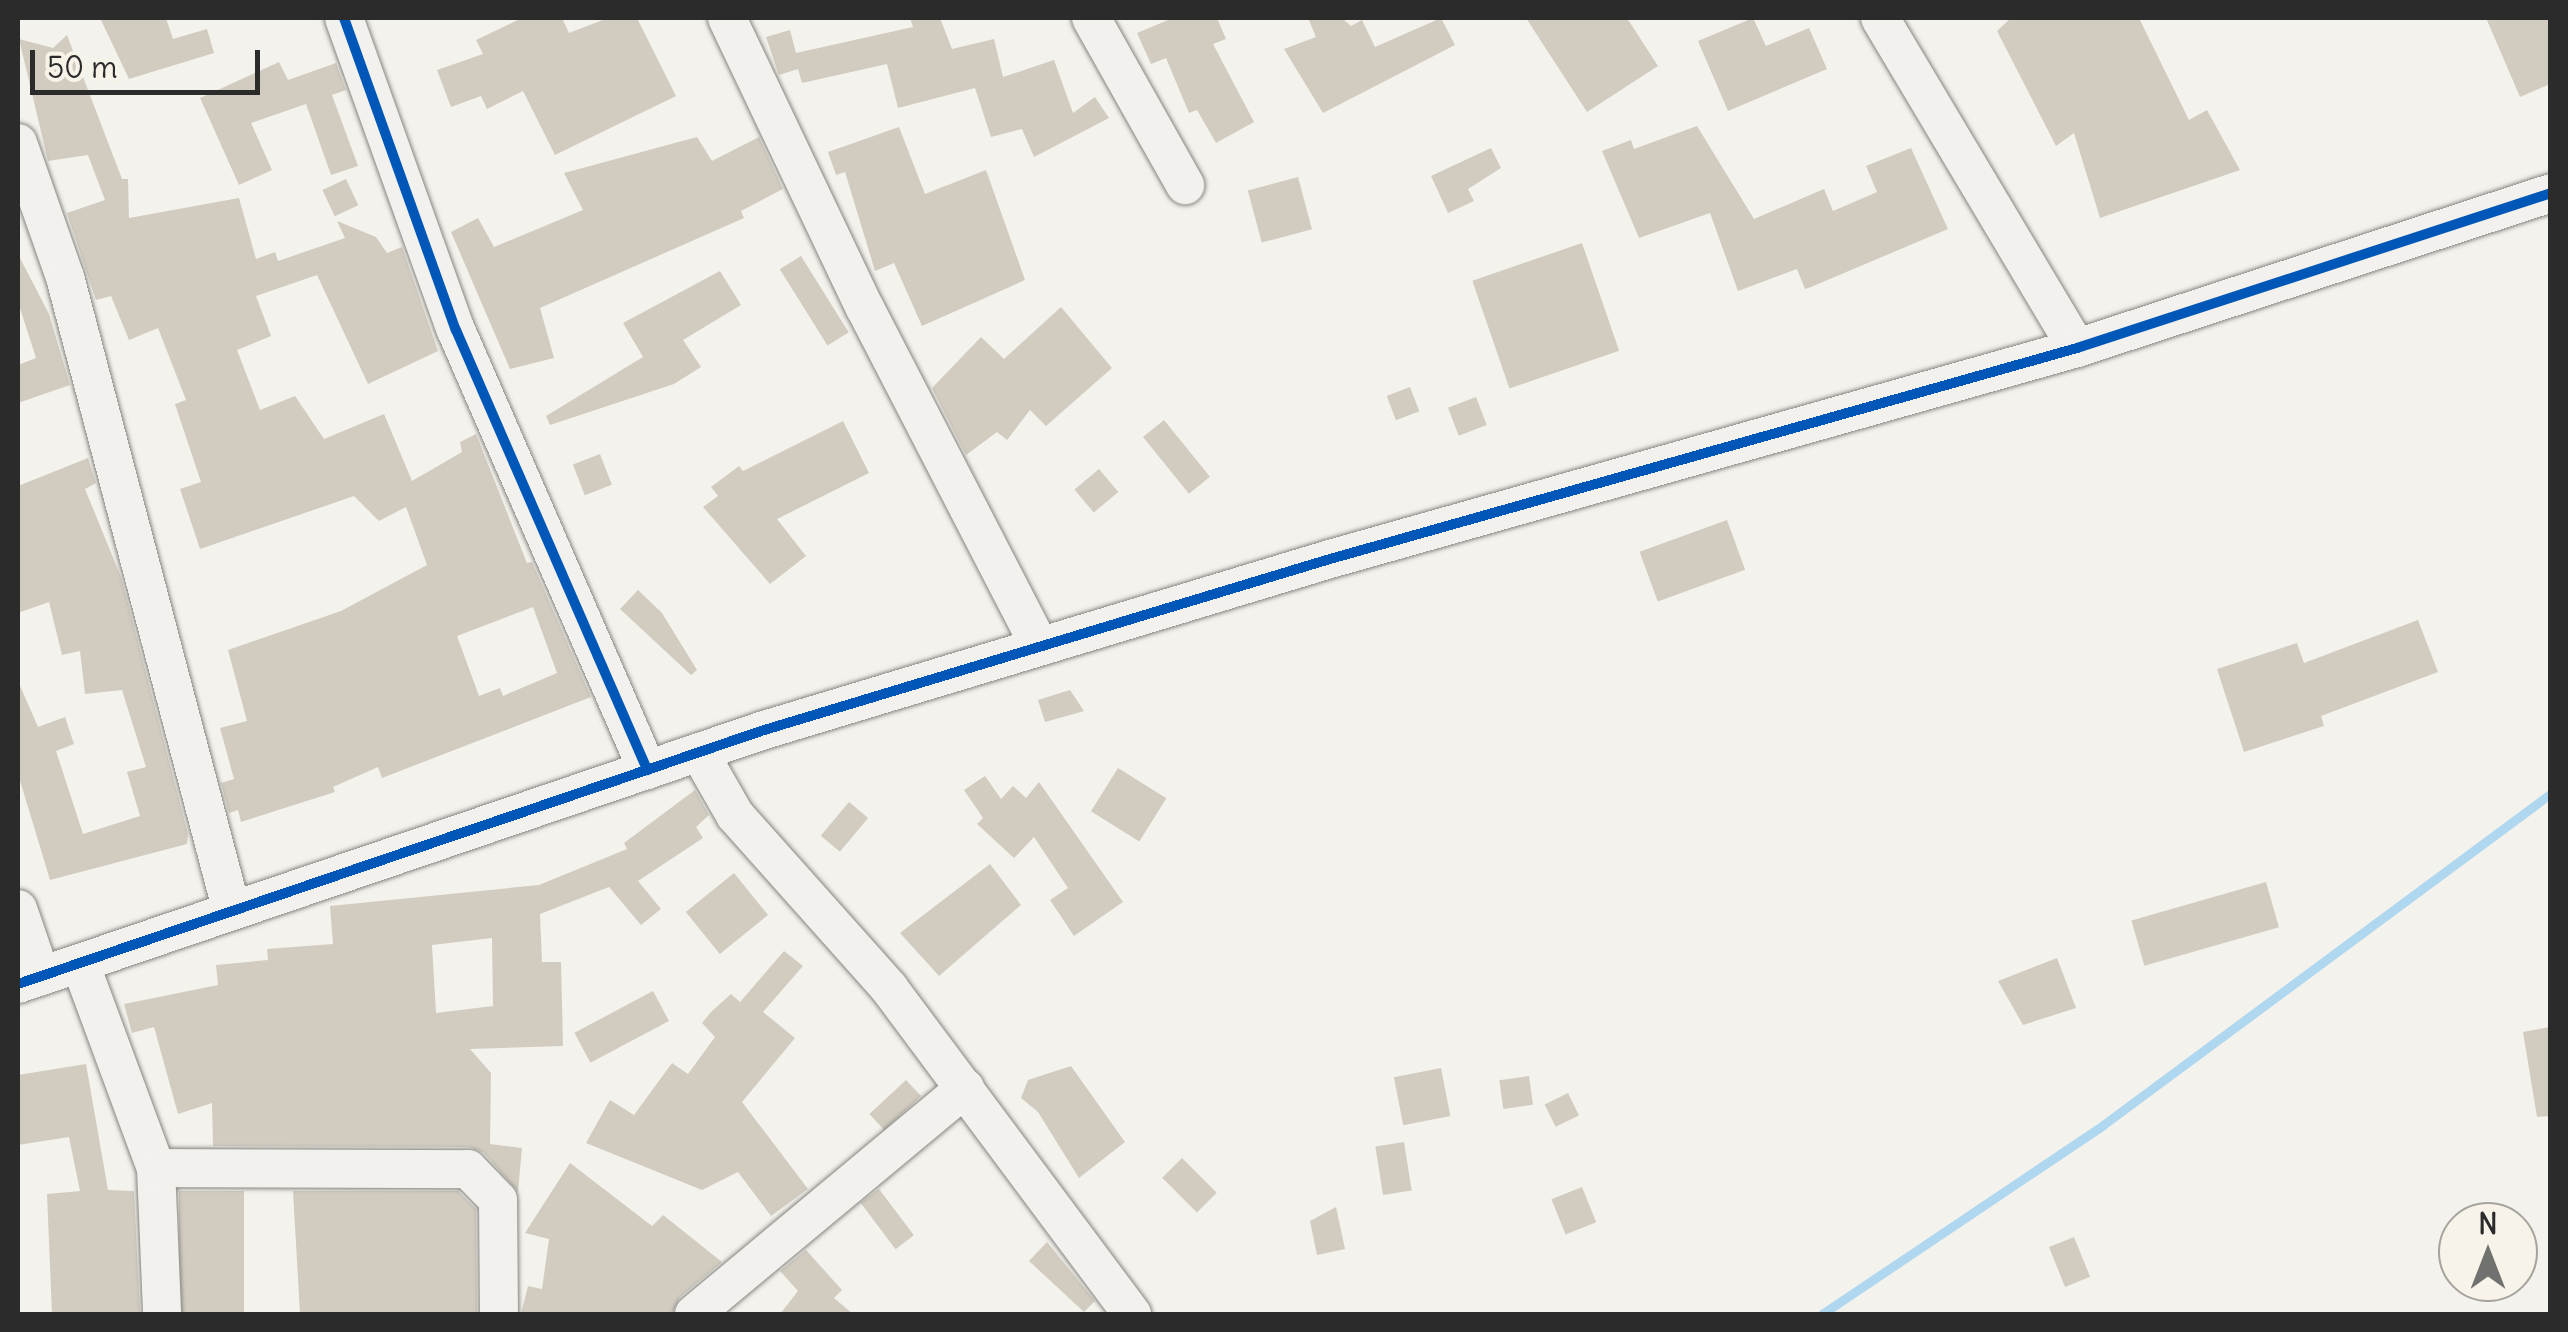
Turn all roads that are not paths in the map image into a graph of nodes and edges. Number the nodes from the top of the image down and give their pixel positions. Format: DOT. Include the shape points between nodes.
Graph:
graph roads {
  1 [pos="344,18"];
  2 [pos="727,18"];
  3 [pos="1091,18"];
  4 [pos="1880,18"];
  5 [pos="18,142"];
  6 [pos="1185,185"];
  7 [pos="2550,193"];
  8 [pos="31,220"];
  9 [pos="2077,348"];
  10 [pos="1039,645"];
  11 [pos="699,752"];
  12 [pos="647,770"];
  13 [pos="231,908"];
  14 [pos="18,909"];
  15 [pos="80,963"];
  16 [pos="29,980"];
  17 [pos="965,1088"];
  18 [pos="156,1168"];
  19 [pos="162,1314"];
  20 [pos="499,1314"];
  21 [pos="694,1314"];
  22 [pos="1132,1314"];
  1 -- 12 [label="street" via="456,330"];
  2 -- 10 [label="street" via="865,308"];
  3 -- 6 [label="street"];
  4 -- 9 [label="street"];
  5 -- 8 [label="street"];
  7 -- 9 [label="street"];
  8 -- 13 [label="street" via="146,570"];
  9 -- 10 [label="street"];
  10 -- 11 [label="street"];
  11 -- 12 [label="street"];
  11 -- 17 [label="street" via="766,856 890,988"];
  12 -- 13 [label="street"];
  13 -- 15 [label="street"];
  14 -- 16 [label="street"];
  15 -- 16 [label="street"];
  15 -- 18 [label="street"];
  17 -- 21 [label="street"];
  17 -- 22 [label="street"];
  18 -- 19 [label="street"];
  18 -- 20 [label="street" via="468,1170 498,1200"];
}
